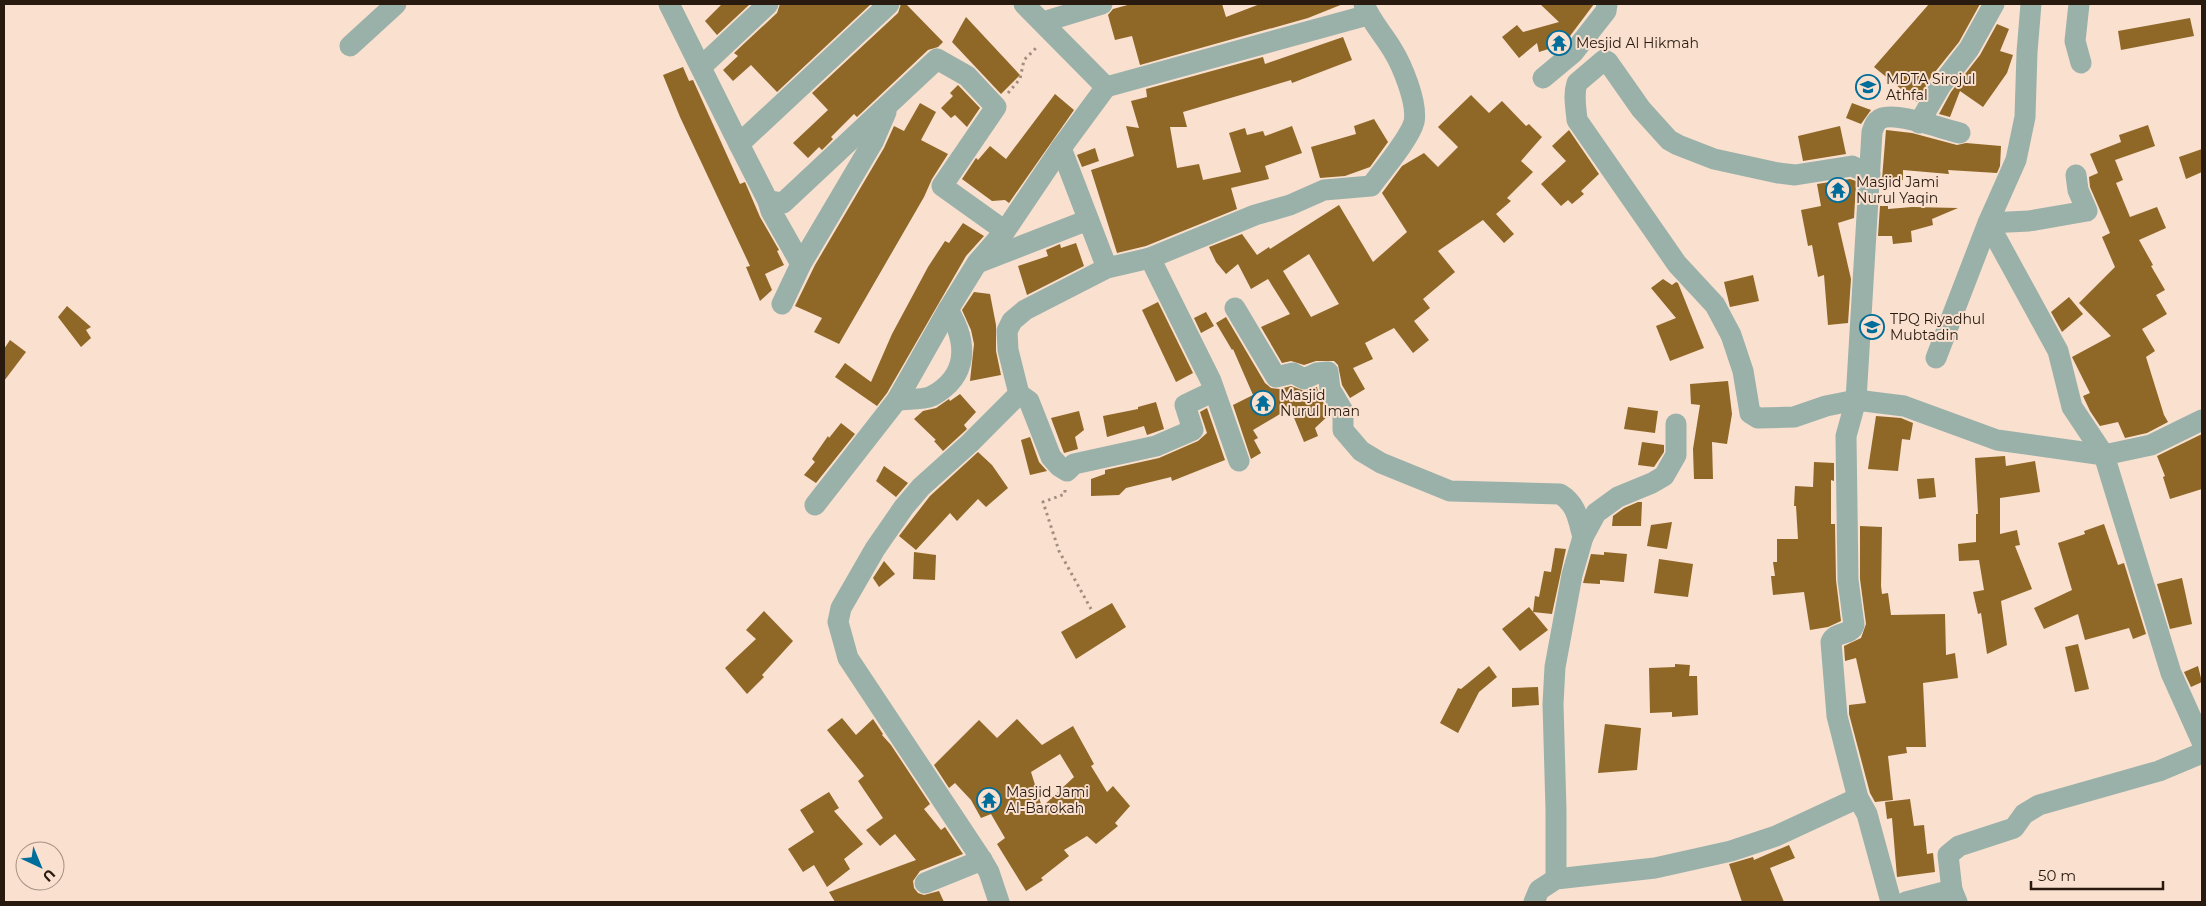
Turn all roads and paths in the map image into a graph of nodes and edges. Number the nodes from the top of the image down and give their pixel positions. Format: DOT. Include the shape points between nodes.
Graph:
graph roads {
  1 [pos="396,4"];
  2 [pos="669,4"];
  3 [pos="768,4"];
  4 [pos="889,4"];
  5 [pos="1024,4"];
  6 [pos="1102,4"];
  7 [pos="1607,4"];
  8 [pos="1994,4"];
  9 [pos="2032,4"];
  10 [pos="2079,4"];
  11 [pos="1366,9"];
  12 [pos="1043,22"];
  13 [pos="350,46"];
  14 [pos="2081,64"];
  15 [pos="702,66"];
  16 [pos="1543,78"];
  17 [pos="1106,87"];
  18 [pos="890,103"];
  19 [pos="996,107"];
  20 [pos="1919,123"];
  21 [pos="1960,133"];
  22 [pos="739,144"];
  23 [pos="1061,148"];
  24 [pos="1870,174"];
  25 [pos="2076,175"];
  26 [pos="768,201"];
  27 [pos="1088,220"];
  28 [pos="1988,223"];
  29 [pos="1005,231"];
  30 [pos="1150,258"];
  31 [pos="977,263"];
  32 [pos="801,264"];
  33 [pos="1107,268"];
  34 [pos="782,304"];
  35 [pos="1235,308"];
  36 [pos="948,310"];
  37 [pos="1936,358"];
  38 [pos="1214,391"];
  39 [pos="1019,394"];
  40 [pos="897,400"];
  41 [pos="1856,400"];
  42 [pos="2202,420"];
  43 [pos="1676,424"];
  44 [pos="2104,455"];
  45 [pos="1239,461"];
  46 [pos="1067,471"];
  47 [pos="815,505"];
  48 [pos="1582,537"];
  49 [pos="1092,609"];
  50 [pos="2202,742"];
  51 [pos="2202,753"];
  52 [pos="1858,798"];
  53 [pos="982,860"];
  54 [pos="1556,879"];
  55 [pos="925,883"];
  56 [pos="1955,896"];
  57 [pos="999,902"];
  58 [pos="1534,902"];
  59 [pos="1891,902"];
  60 [pos="1906,902"];
  1 -- 13 [label="street"];
  2 -- 15 [label="street"];
  3 -- 15 [label="street"];
  4 -- 22 [label="street"];
  5 -- 12 [label="street"];
  6 -- 12 [label="street"];
  7 -- 16 [label="street" via="1606,10 1573,52"];
  8 -- 20 [label="street" via="1969,49 1941,85"];
  9 -- 28 [label="street" via="2025,116 2016,160"];
  10 -- 14 [label="street" via="2076,41"];
  11 -- 17 [label="street"];
  11 -- 30 [label="street" via="1395,55 1411,90 1414,122 1371,186 1324,190"];
  12 -- 17 [label="street"];
  12 -- 19 [label="path" via="1040,44 1024,60 1020,80"];
  15 -- 22 [label="street"];
  17 -- 23 [label="street"];
  18 -- 19 [label="street" via="937,60 968,76"];
  18 -- 26 [label="street" via="783,203"];
  18 -- 32 [label="street" via="873,142"];
  19 -- 29 [label="street" via="942,186"];
  20 -- 21 [label="street"];
  20 -- 24 [label="street" via="1895,116 1881,118 1875,123"];
  22 -- 26 [label="street"];
  23 -- 27 [label="street"];
  23 -- 29 [label="street"];
  24 -- 41 [label="street"];
  24 -- 41 [label="street" via="1852,166 1795,175 1778,174 1714,159 1678,145 1668,140 1641,109 1604,60 1575,87 1577,120 1677,264 1715,305 1731,336 1743,371 1750,413 1758,418 1794,417"];
  25 -- 28 [label="street" via="2087,211 2029,221"];
  26 -- 32 [label="street"];
  27 -- 31 [label="street"];
  27 -- 33 [label="street"];
  28 -- 37 [label="street"];
  28 -- 44 [label="street" via="2058,351 2072,407"];
  29 -- 31 [label="street"];
  30 -- 33 [label="street"];
  30 -- 38 [label="street"];
  31 -- 36 [label="street"];
  32 -- 34 [label="street"];
  33 -- 39 [label="street" via="1025,310 1012,320 1007,341"];
  35 -- 48 [label="street" via="1276,377 1293,373 1304,379 1328,372 1330,389 1343,411 1342,430 1361,451 1403,473 1450,490 1560,494 1571,502"];
  36 -- 40 [label="street"];
  36 -- 40 [label="street" via="962,341 961,366 949,383 931,397"];
  38 -- 45 [label="street"];
  38 -- 46 [label="street" via="1185,405 1193,430 1156,446 1074,464"];
  39 -- 46 [label="street" via="1029,401 1051,457"];
  39 -- 53 [label="street" via="904,507 851,589 838,622 848,658"];
  40 -- 47 [label="street"];
  41 -- 44 [label="street" via="1904,406 1997,440"];
  41 -- 52 [label="street" via="1846,436 1848,580 1854,625 1851,631 1836,636 1831,642 1837,716"];
  42 -- 44 [label="street" via="2151,445"];
  43 -- 48 [label="street" via="1676,455 1664,476 1618,497 1596,513"];
  44 -- 50 [label="street" via="2171,673"];
  46 -- 49 [label="path" via="1064,494 1043,502 1059,551"];
  48 -- 54 [label="street" via="1555,667 1552,733"];
  51 -- 56 [label="street" via="2159,771 2039,805 2024,814 2014,828 1959,846 1948,855"];
  52 -- 54 [label="street" via="1776,836 1732,850 1655,868"];
  52 -- 59 [label="street" via="1867,814"];
  53 -- 55 [label="street"];
  53 -- 57 [label="street"];
  54 -- 58 [label="street" via="1539,890"];
  56 -- 60 [label="street"];
}
